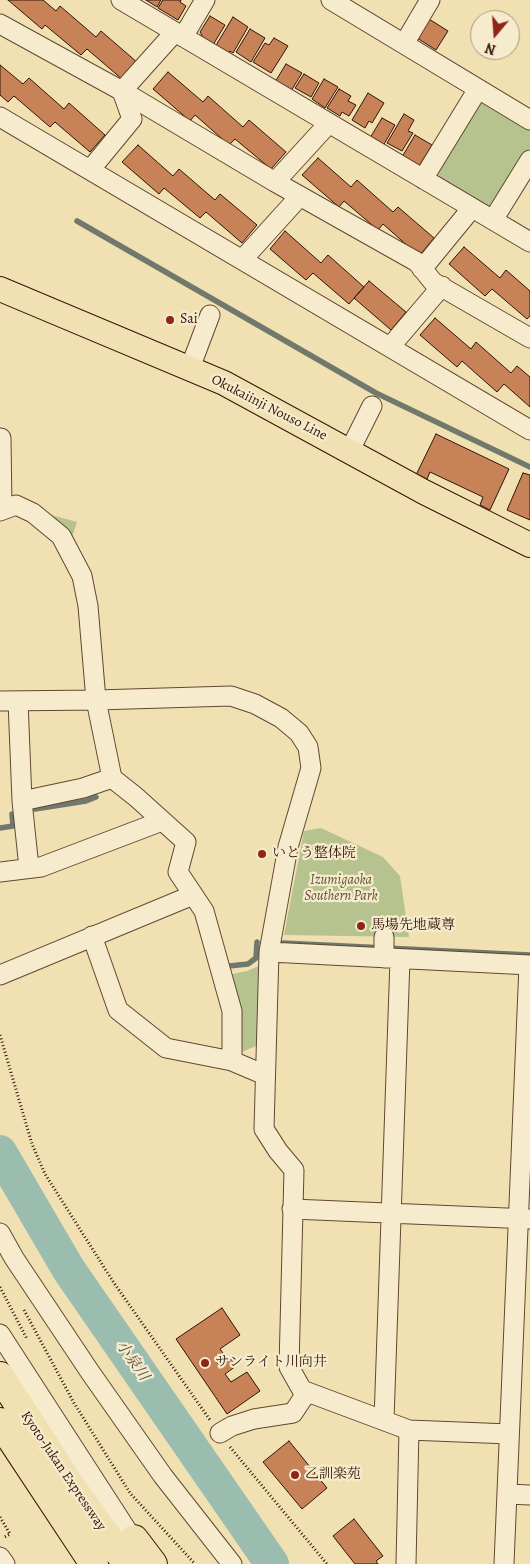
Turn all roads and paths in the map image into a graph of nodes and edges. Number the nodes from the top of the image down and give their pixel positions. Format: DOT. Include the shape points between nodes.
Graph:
graph roads {
  1 [pos="121,0"];
  2 [pos="205,0"];
  3 [pos="331,0"];
  4 [pos="430,0"];
  5 [pos="0,24"];
  6 [pos="179,34"];
  7 [pos="404,44"];
  8 [pos="478,88"];
  9 [pos="122,91"];
  10 [pos="0,117"];
  11 [pos="530,120"];
  12 [pos="329,123"];
  13 [pos="530,160"];
  14 [pos="90,170"];
  15 [pos="424,179"];
  16 [pos="275,182"];
  17 [pos="300,196"];
  18 [pos="472,208"];
  19 [pos="493,220"];
  20 [pos="530,242"];
  21 [pos="242,260"];
  22 [pos="422,268"];
  23 [pos="442,286"];
  24 [pos="0,289"];
  25 [pos="210,315"];
  26 [pos="530,338"];
  27 [pos="390,347"];
  28 [pos="190,368"];
  29 [pos="372,406"];
  30 [pos="530,430"];
  31 [pos="1,438"];
  32 [pos="350,450"];
  33 [pos="1,510"];
  34 [pos="530,545"];
  35 [pos="96,700"];
  36 [pos="9,701"];
  37 [pos="112,778"];
  38 [pos="22,800"];
  39 [pos="162,821"];
  40 [pos="29,868"];
  41 [pos="0,872"];
  42 [pos="193,895"];
  43 [pos="92,936"];
  44 [pos="384,937"];
  45 [pos="269,952"];
  46 [pos="392,958"];
  47 [pos="529,965"];
  48 [pos="0,975"];
  49 [pos="0,1035"];
  50 [pos="232,1061"];
  51 [pos="265,1075"];
  52 [pos="292,1209"];
  53 [pos="391,1213"];
  54 [pos="524,1218"];
  55 [pos="0,1233"];
  56 [pos="23,1307"];
  57 [pos="0,1334"];
  58 [pos="0,1376"];
  59 [pos="307,1392"];
  60 [pos="0,1418"];
  61 [pos="384,1420"];
  62 [pos="0,1422"];
  63 [pos="0,1430"];
  64 [pos="409,1430"];
  65 [pos="220,1433"];
  66 [pos="509,1434"];
  67 [pos="507,1494"];
  68 [pos="530,1495"];
  69 [pos="0,1517"];
  70 [pos="0,1540"];
  71 [pos="131,1552"];
  72 [pos="0,1556"];
  73 [pos="5,1564"];
  74 [pos="78,1564"];
  75 [pos="94,1564"];
  76 [pos="115,1564"];
  77 [pos="148,1564"];
  78 [pos="154,1564"];
  79 [pos="194,1564"];
  80 [pos="232,1564"];
  81 [pos="328,1564"];
  82 [pos="406,1564"];
  83 [pos="504,1564"];
  1 -- 6 [label="street"];
  2 -- 6 [label="street"];
  3 -- 7 [label="street"];
  4 -- 7 [label="street"];
  5 -- 9 [label="street"];
  6 -- 9 [label="street"];
  6 -- 12 [label="street"];
  7 -- 8 [label="street"];
  8 -- 11 [label="street"];
  8 -- 15 [label="street"];
  9 -- 14 [label="street" via="132,119"];
  9 -- 16 [label="street"];
  10 -- 14 [label="street"];
  12 -- 15 [label="street"];
  12 -- 16 [label="street"];
  13 -- 19 [label="street"];
  14 -- 21 [label="street"];
  15 -- 18 [label="street"];
  16 -- 17 [label="street"];
  17 -- 21 [label="street"];
  17 -- 22 [label="street" via="417,262"];
  18 -- 19 [label="street"];
  18 -- 22 [label="street"];
  19 -- 20 [label="street"];
  21 -- 27 [label="street"];
  22 -- 23 [label="street" via="433,282"];
  23 -- 26 [label="street"];
  23 -- 27 [label="street"];
  24 -- 28 [label="main road, Okukaiinji Nouso Line"];
  25 -- 28 [label="street"];
  27 -- 30 [label="street"];
  28 -- 32 [label="main road, Okukaiinji Nouso Line"];
  29 -- 32 [label="street"];
  31 -- 33 [label="street"];
  32 -- 34 [label="main road, Okukaiinji Nouso Line" via="424,492"];
  33 -- 35 [label="street" via="16,505 33,512 60,536 82,576 88,606"];
  35 -- 36 [label="street"];
  35 -- 37 [label="street"];
  35 -- 45 [label="street" via="231,696 281,718 300,733 308,747 311,768 288,847"];
  36 -- 38 [label="street"];
  37 -- 38 [label="street" via="83,788"];
  37 -- 39 [label="street"];
  38 -- 40 [label="street"];
  39 -- 40 [label="street" via="42,867"];
  39 -- 42 [label="street" via="186,842 178,872"];
  40 -- 41 [label="street"];
  42 -- 43 [label="street"];
  42 -- 50 [label="street" via="204,911 232,1011"];
  43 -- 48 [label="street"];
  43 -- 50 [label="street" via="118,1010 166,1048"];
  44 -- 46 [label="street"];
  45 -- 46 [label="street"];
  45 -- 51 [label="street"];
  46 -- 47 [label="street"];
  46 -- 53 [label="street"];
  47 -- 54 [label="street"];
  49 -- 65 [label="path" via="32,1144 45,1174 114,1283"];
  50 -- 51 [label="street"];
  51 -- 52 [label="street" via="264,1129 294,1170"];
  52 -- 53 [label="street"];
  52 -- 59 [label="street" via="289,1367 302,1390"];
  53 -- 54 [label="street"];
  53 -- 61 [label="street"];
  54 -- 66 [label="street"];
  55 -- 80 [label="street" via="95,1380 163,1476"];
  56 -- 79 [label="path" via="74,1403 130,1492"];
  57 -- 71 [label="street"];
  58 -- 71 [label="highway, Kyoto-Jukan Expressway" via="69,1483"];
  59 -- 61 [label="street"];
  59 -- 65 [label="street" via="293,1413 254,1418"];
  60 -- 76 [label="street"];
  61 -- 64 [label="street"];
  62 -- 75 [label="highway, Kyoto-Jukan Expressway"];
  63 -- 74 [label="highway"];
  64 -- 66 [label="street"];
  64 -- 82 [label="street"];
  65 -- 81 [label="path" via="247,1470"];
  66 -- 67 [label="street"];
  67 -- 68 [label="street"];
  67 -- 83 [label="street"];
  69 -- 70 [label="path" via="10,1534"];
  71 -- 77 [label="street"];
  71 -- 78 [label="highway, Kyoto-Jukan Expressway"];
  72 -- 73 [label="street"];
}
